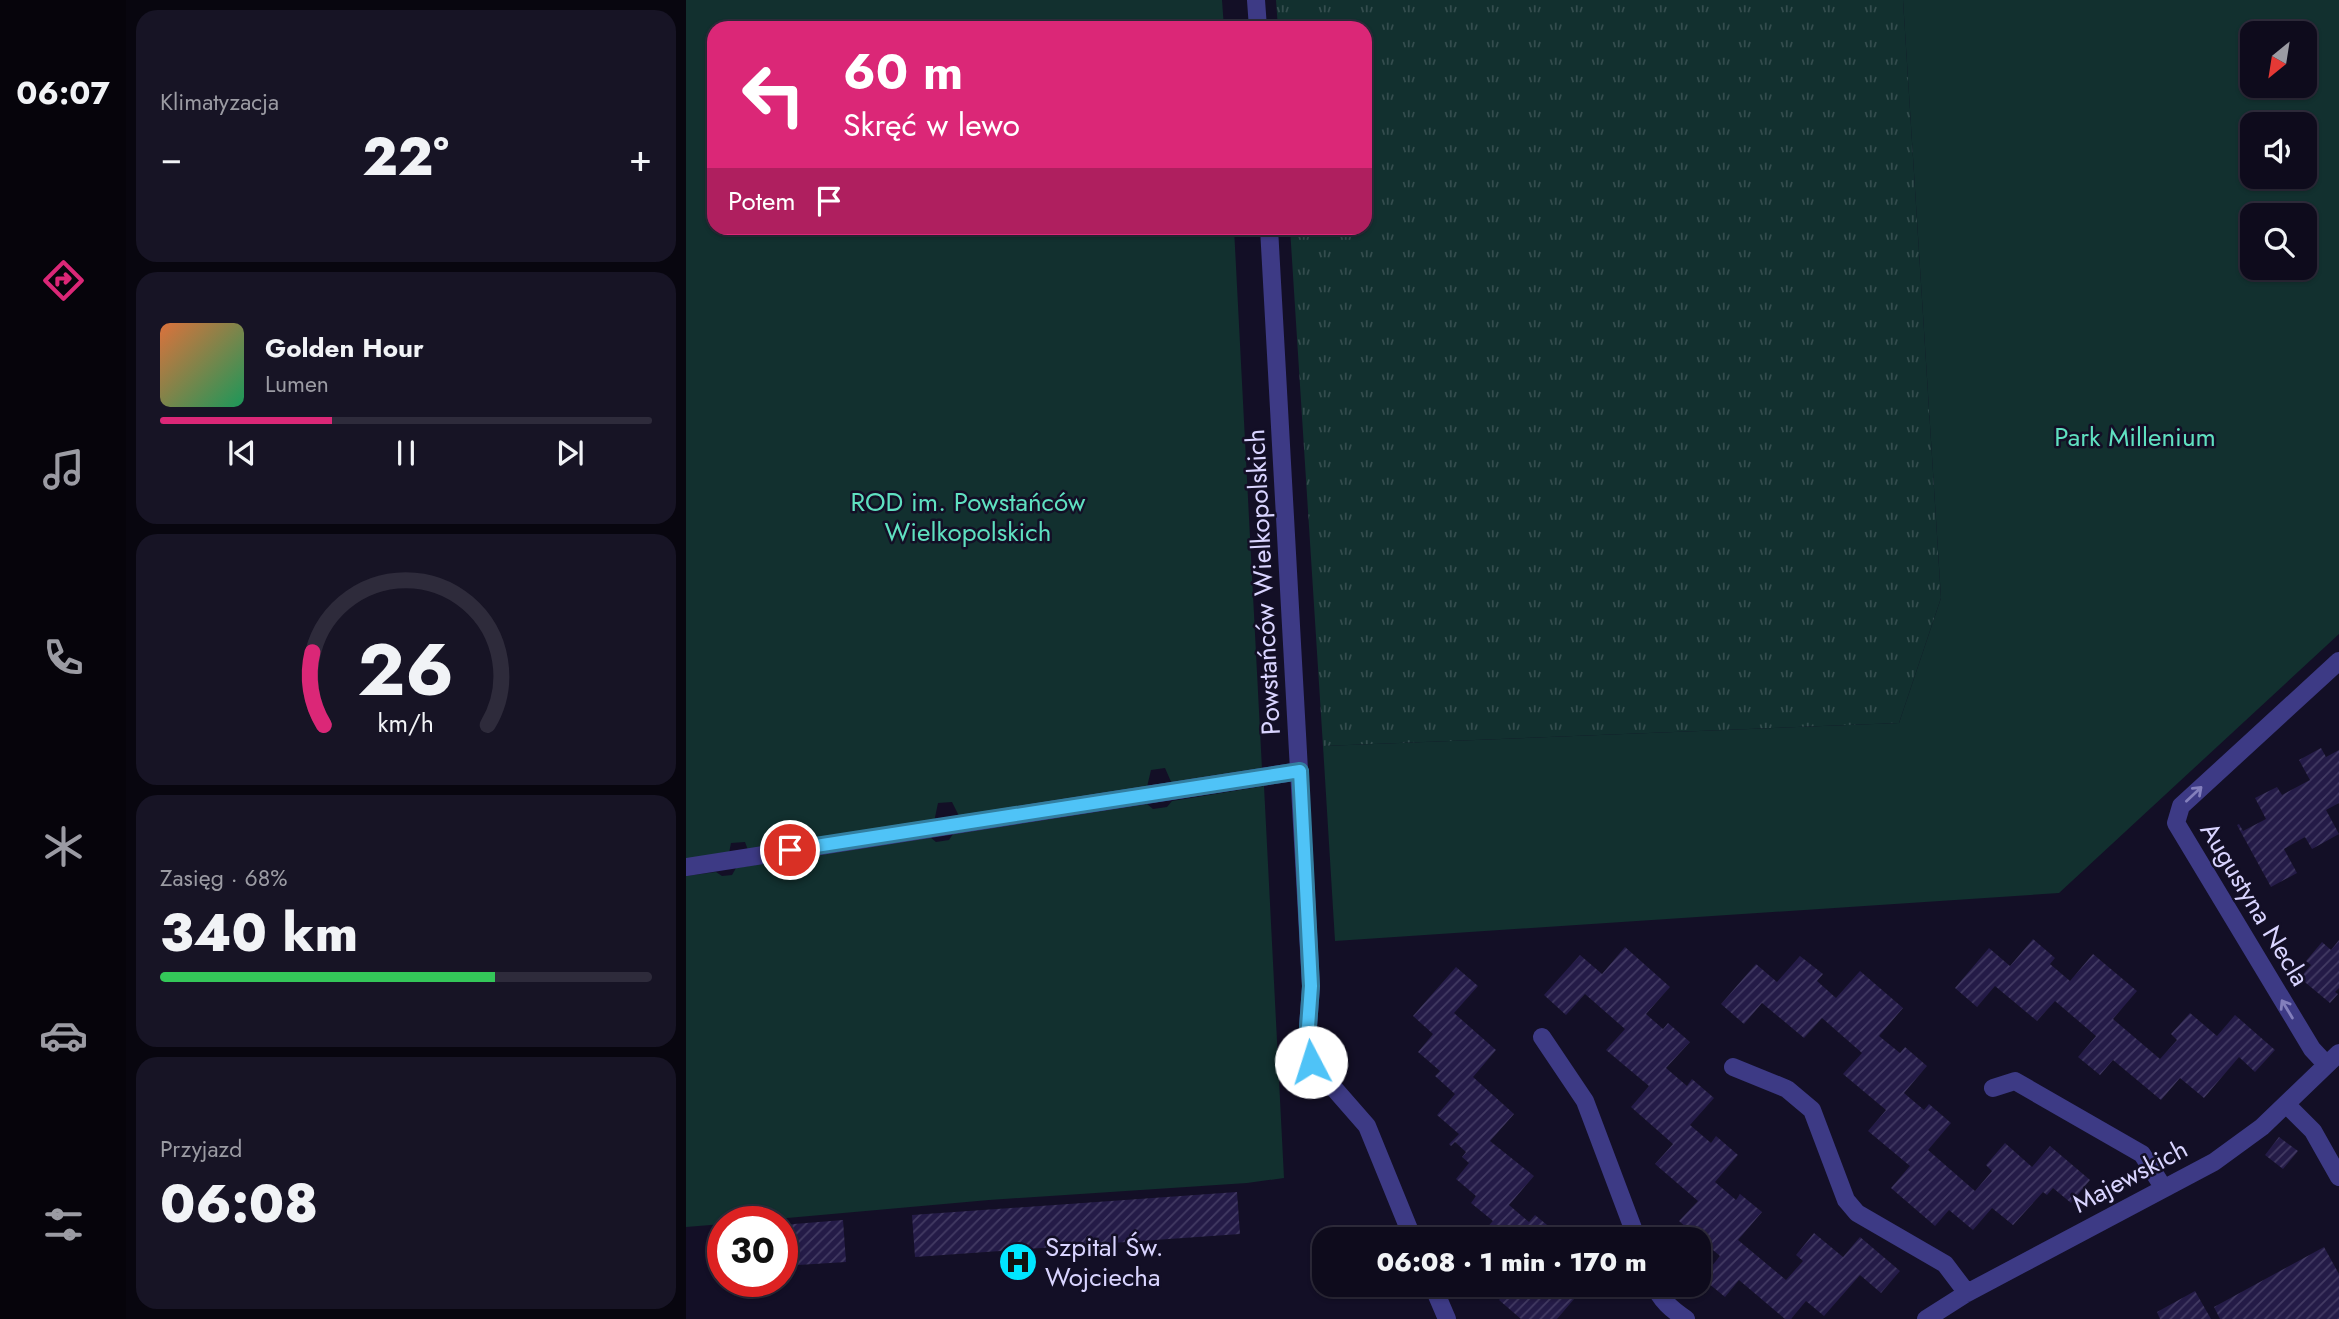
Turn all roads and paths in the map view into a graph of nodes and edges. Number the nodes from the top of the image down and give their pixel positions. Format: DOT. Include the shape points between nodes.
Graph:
graph roads {
  1 [pos="1256,0"];
  2 [pos="1258,21"];
  3 [pos="1269,235"];
  4 [pos="2339,661"];
  5 [pos="1300,771"];
  6 [pos="686,867"];
  7 [pos="1542,1037"];
  8 [pos="2333,1058"];
  9 [pos="1733,1067"];
  10 [pos="1993,1088"];
  11 [pos="2286,1104"];
  12 [pos="2339,1177"];
  13 [pos="2163,1188"];
  14 [pos="1408,1227"];
  15 [pos="1632,1227"];
  16 [pos="1967,1293"];
  17 [pos="1438,1297"];
  18 [pos="1660,1297"];
  19 [pos="1447,1319"];
  20 [pos="1686,1319"];
  21 [pos="1926,1319"];
  1 -- 2 [label="street"];
  3 -- 5 [label="street, Powstańców Wielkopolskich"];
  8 -- 4 [label="street, Augustyna Necla, one-way" via="2312,1049 2176,823 2182,806"];
  5 -- 6 [label="street"];
  5 -- 14 [label="street, Powstańców Wielkopolskich" via="1311,1062 1367,1126"];
  7 -- 15 [label="street" via="1585,1101"];
  8 -- 11 [label="street, Majewskich"];
  9 -- 16 [label="street" via="1787,1089 1812,1110 1846,1200 1857,1213 1945,1264"];
  10 -- 13 [label="street" via="2015,1081 2142,1154"];
  11 -- 12 [label="street" via="2313,1131"];
  11 -- 13 [label="street, Majewskich" via="2214,1162"];
  13 -- 16 [label="street, Majewskich"];
  16 -- 21 [label="street, Majewskich"];
  17 -- 19 [label="street"];
  18 -- 20 [label="street"];
}
